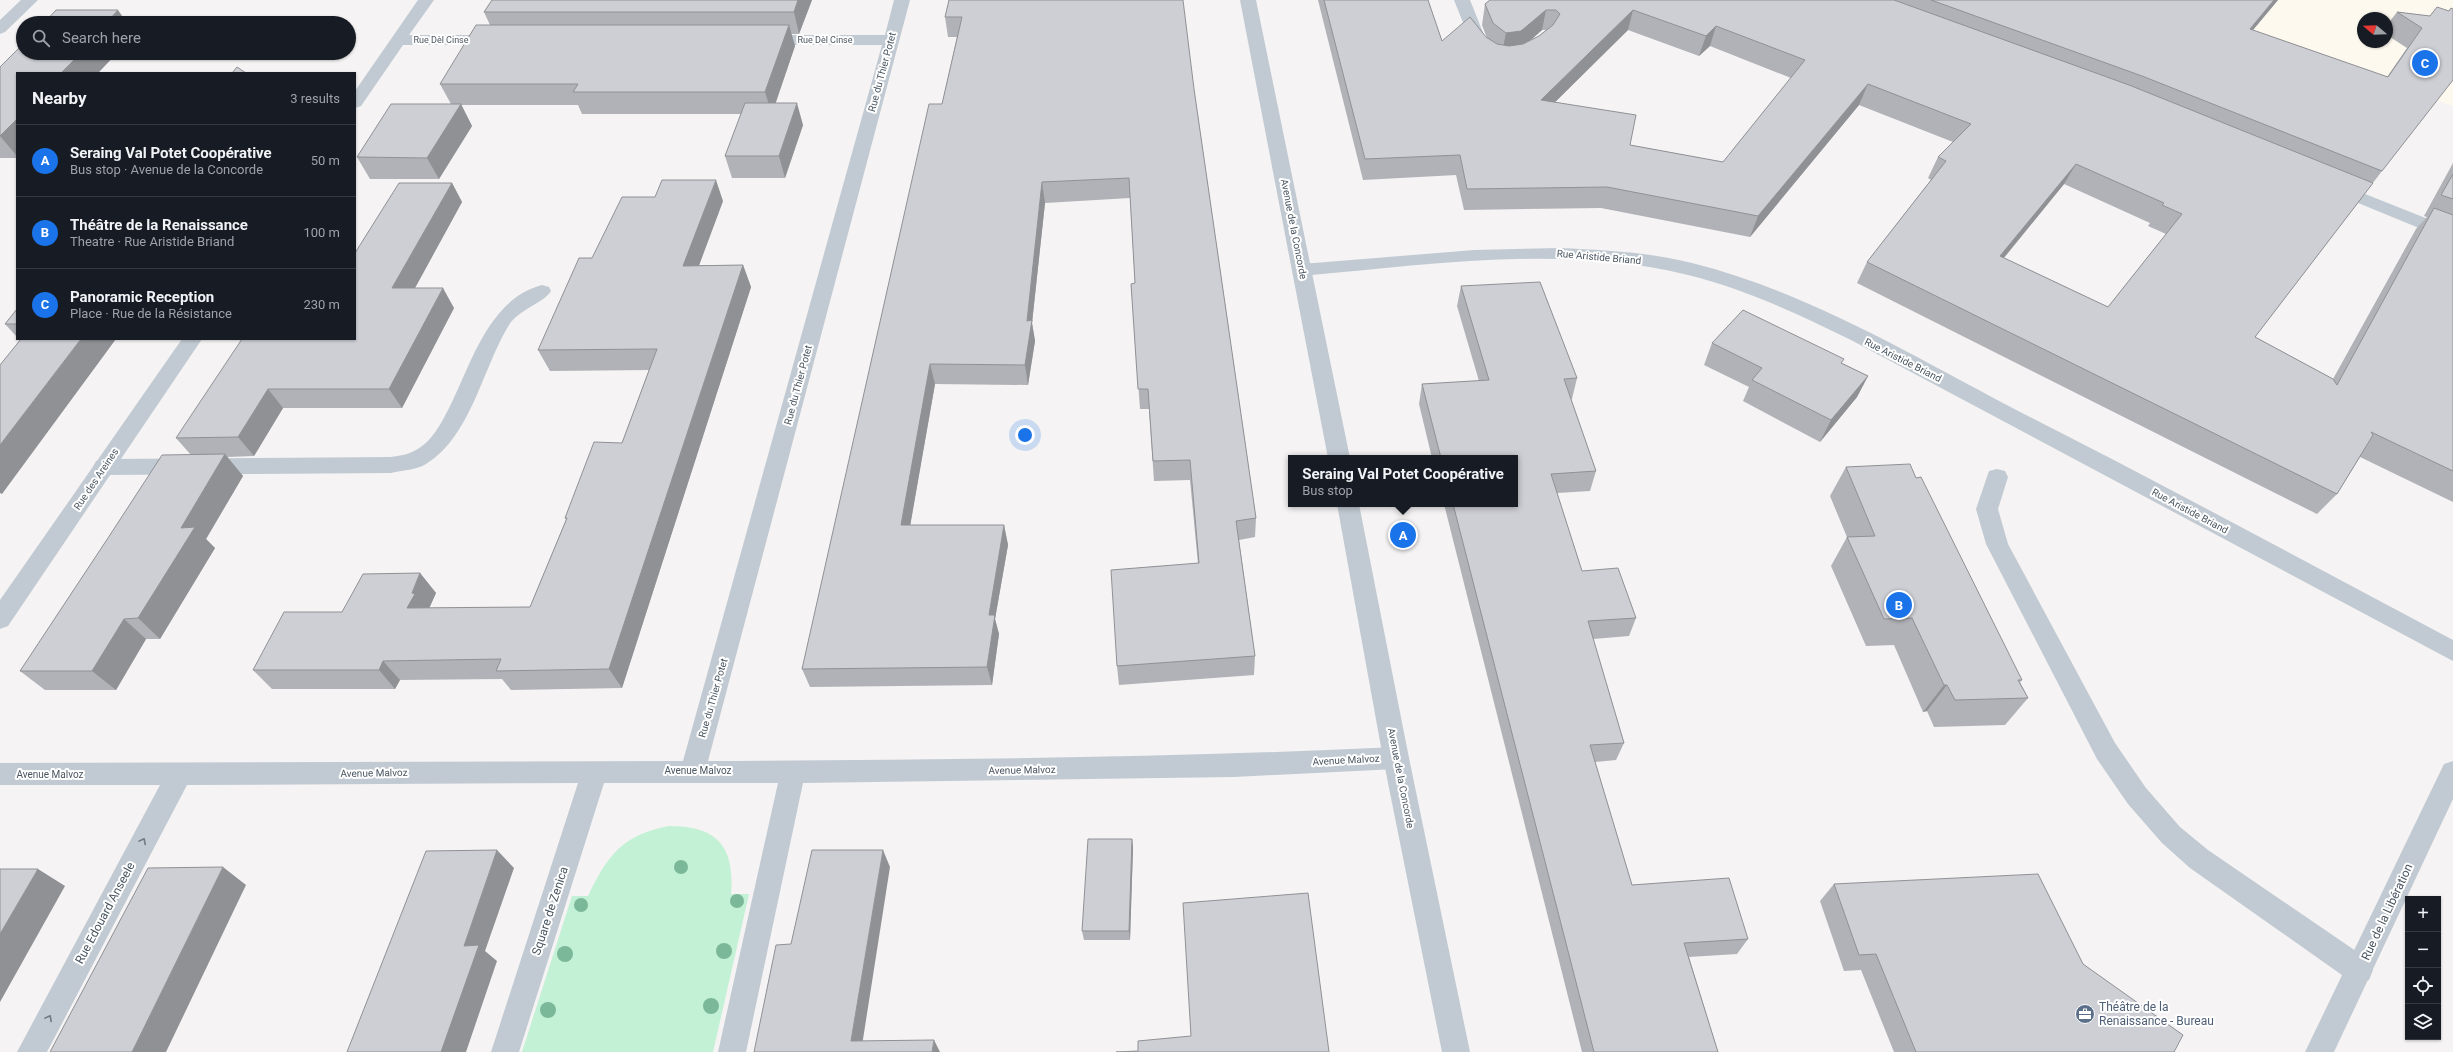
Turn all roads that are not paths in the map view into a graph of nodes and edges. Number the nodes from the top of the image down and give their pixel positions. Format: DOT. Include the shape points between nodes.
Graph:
graph roads {
  1 [pos="30,0"];
  2 [pos="426,0"];
  3 [pos="902,0"];
  4 [pos="1248,0"];
  5 [pos="1462,0"];
  6 [pos="0,29"];
  7 [pos="399,40"];
  8 [pos="513,40"];
  9 [pos="748,40"];
  10 [pos="891,40"];
  11 [pos="1490,55"];
  12 [pos="356,102"];
  13 [pos="2323,182"];
  14 [pos="2453,236"];
  15 [pos="1302,270"];
  16 [pos="542,291"];
  17 [pos="191,340"];
  18 [pos="1338,455"];
  19 [pos="104,467"];
  20 [pos="1998,477"];
  21 [pos="1349,507"];
  22 [pos="0,619"];
  23 [pos="2453,651"];
  24 [pos="1396,758"];
  25 [pos="692,770"];
  26 [pos="793,770"];
  27 [pos="595,771"];
  28 [pos="2453,772"];
  29 [pos="0,774"];
  30 [pos="179,774"];
  31 [pos="2359,970"];
  32 [pos="31,1052"];
  33 [pos="505,1052"];
  34 [pos="732,1052"];
  35 [pos="1456,1052"];
  36 [pos="2319,1052"];
  1 -- 6 [label="street"];
  2 -- 7 [label="street"];
  3 -- 10 [label="street, Rue du Thier Potet"];
  4 -- 15 [label="street, Avenue de la Concorde"];
  5 -- 11 [label="street" via="1484,52"];
  7 -- 8 [label="street, Rue Dèl Cinse"];
  7 -- 12 [label="street"];
  9 -- 10 [label="street, Rue Dèl Cinse"];
  10 -- 25 [label="street, Rue du Thier Potet"];
  13 -- 14 [label="street"];
  15 -- 18 [label="street, Avenue de la Concorde"];
  15 -- 23 [label="street, Rue Aristide Briand" via="1500,254 1567,252 1648,261 1733,282 1775,296 1862,338"];
  16 -- 19 [label="street" via="521,302 502,320 451,425 438,444 418,460 391,465"];
  17 -- 19 [label="street, Rue des Areines"];
  19 -- 22 [label="street, Rue des Areines"];
  20 -- 31 [label="street" via="1987,509 1997,544 2106,752 2136,796 2171,835 2199,859"];
  21 -- 24 [label="street, Avenue de la Concorde"];
  24 -- 26 [label="street, Avenue Malvoz" via="1234,766 965,771"];
  24 -- 35 [label="street, Avenue de la Concorde"];
  25 -- 26 [label="street, Avenue Malvoz"];
  25 -- 27 [label="street, Avenue Malvoz"];
  26 -- 34 [label="street"];
  27 -- 30 [label="street, Avenue Malvoz"];
  27 -- 33 [label="street, Square de Zenica"];
  28 -- 31 [label="street, Rue de la Libération"];
  29 -- 30 [label="street, Avenue Malvoz"];
  32 -- 30 [label="street, Rue Edouard Anseele, one-way"];
  31 -- 36 [label="street, Rue de la Libération"];
}
